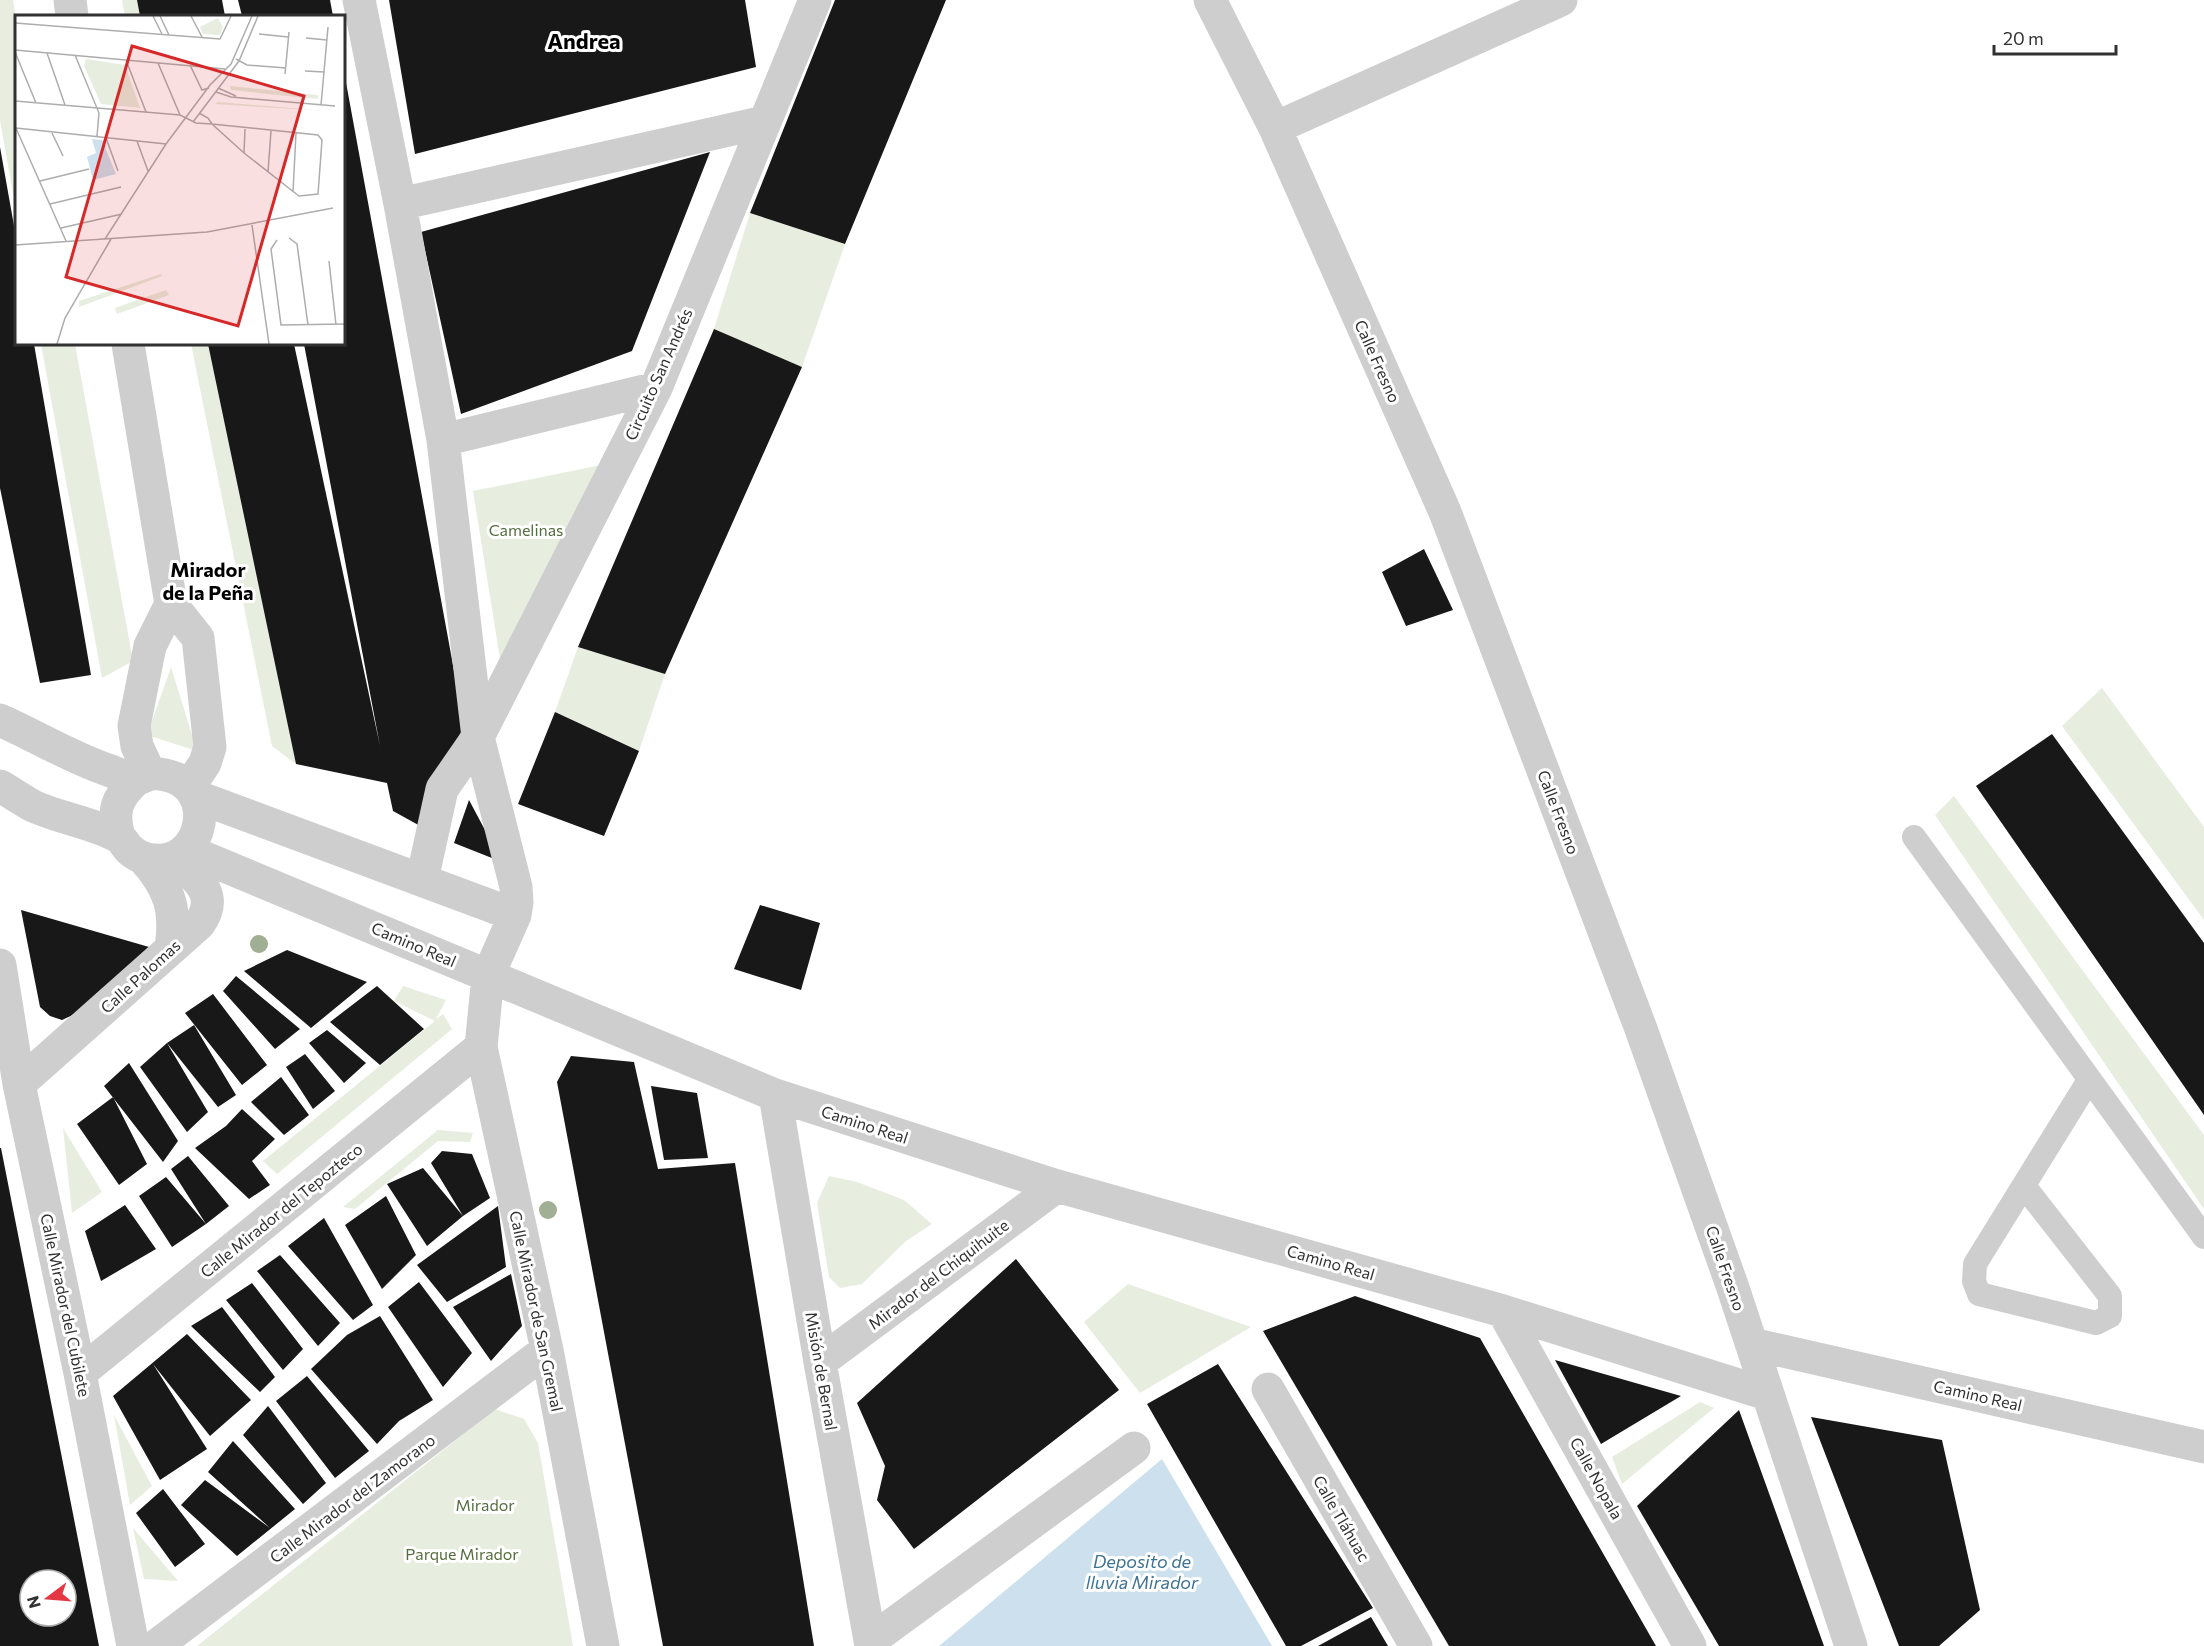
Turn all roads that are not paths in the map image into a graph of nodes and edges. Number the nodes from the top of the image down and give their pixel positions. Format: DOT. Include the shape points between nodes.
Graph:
graph roads {
  1 [pos="70,0"];
  2 [pos="359,0"];
  3 [pos="815,0"];
  4 [pos="1210,0"];
  5 [pos="1561,0"];
  6 [pos="72,15"];
  7 [pos="764,122"];
  8 [pos="1275,128"];
  9 [pos="400,204"];
  10 [pos="128,345"];
  11 [pos="656,388"];
  12 [pos="443,440"];
  13 [pos="171,604"];
  14 [pos="0,720"];
  15 [pos="478,737"];
  16 [pos="143,777"];
  17 [pos="0,786"];
  18 [pos="192,792"];
  19 [pos="1914,837"];
  20 [pos="156,850"];
  21 [pos="422,880"];
  22 [pos="515,915"];
  23 [pos="0,965"];
  24 [pos="488,976"];
  25 [pos="481,1047"];
  26 [pos="2090,1080"];
  27 [pos="19,1084"];
  28 [pos="775,1095"];
  29 [pos="1057,1186"];
  30 [pos="2024,1186"];
  31 [pos="2204,1238"];
  32 [pos="1503,1311"];
  33 [pos="1752,1344"];
  34 [pos="547,1350"];
  35 [pos="820,1362"];
  36 [pos="80,1373"];
  37 [pos="1268,1389"];
  38 [pos="1767,1394"];
  39 [pos="2204,1447"];
  40 [pos="1134,1448"];
  41 [pos="871,1643"];
  42 [pos="133,1646"];
  43 [pos="156,1646"];
  44 [pos="603,1646"];
  45 [pos="1416,1646"];
  46 [pos="1690,1646"];
  47 [pos="1851,1646"];
  1 -- 6 [label="street"];
  2 -- 9 [label="street"];
  3 -- 7 [label="street, Circuito San Andrés"];
  4 -- 8 [label="street, Calle Fresno"];
  5 -- 8 [label="street"];
  7 -- 9 [label="street"];
  7 -- 11 [label="street, Circuito San Andrés"];
  8 -- 33 [label="street, Calle Fresno" via="1445,512 1641,1029"];
  9 -- 12 [label="street"];
  10 -- 13 [label="street"];
  11 -- 12 [label="street"];
  11 -- 15 [label="street, Circuito San Andrés"];
  12 -- 15 [label="street"];
  13 -- 16 [label="street" via="150,646 134,726"];
  13 -- 18 [label="street" via="198,638 210,747"];
  14 -- 16 [label="street" via="81,761"];
  15 -- 21 [label="street, Circuito San Andrés" via="442,789"];
  15 -- 22 [label="street" via="516,887"];
  16 -- 18 [label="street" via="165,775 180,780"];
  16 -- 20 [label="street" via="124,791 115,821"];
  17 -- 20 [label="street, Camino Real" via="32,805"];
  18 -- 20 [label="street" via="200,810 195,838"];
  18 -- 21 [label="street"];
  19 -- 26 [label="lane"];
  20 -- 24 [label="street, Camino Real"];
  20 -- 27 [label="street, Calle Palomas" via="202,885 208,899 207,913"];
  21 -- 22 [label="street"];
  22 -- 24 [label="street"];
  23 -- 27 [label="street, Calle Mirador del Cubilete"];
  24 -- 25 [label="street, Calle Mirador de San Gremal"];
  24 -- 28 [label="street, Camino Real"];
  25 -- 34 [label="street, Calle Mirador de San Gremal"];
  25 -- 36 [label="street, Calle Mirador del Tepozteco"];
  26 -- 30 [label="lane"];
  26 -- 31 [label="lane"];
  27 -- 36 [label="street, Calle Mirador del Cubilete"];
  28 -- 29 [label="street, Camino Real"];
  28 -- 35 [label="street, Misión de Bernal"];
  29 -- 32 [label="street, Camino Real"];
  29 -- 35 [label="street, Mirador del Chiquihuite"];
  30 -- 30 [label="lane" via="1975,1264 1974,1281 1979,1294 2096,1323 2110,1316 2110,1296"];
  32 -- 38 [label="street, Camino Real"];
  32 -- 46 [label="street, Calle Nopala"];
  33 -- 38 [label="street, Calle Fresno"];
  33 -- 39 [label="street, Camino Real"];
  34 -- 43 [label="street, Calle Mirador del Zamorano"];
  34 -- 44 [label="street, Calle Mirador de San Gremal"];
  35 -- 41 [label="street, Misión de Bernal"];
  36 -- 42 [label="street, Calle Mirador del Cubilete"];
  37 -- 45 [label="street, Calle Tláhuac"];
  38 -- 47 [label="street, Calle Fresno"];
  40 -- 41 [label="street"];
}
